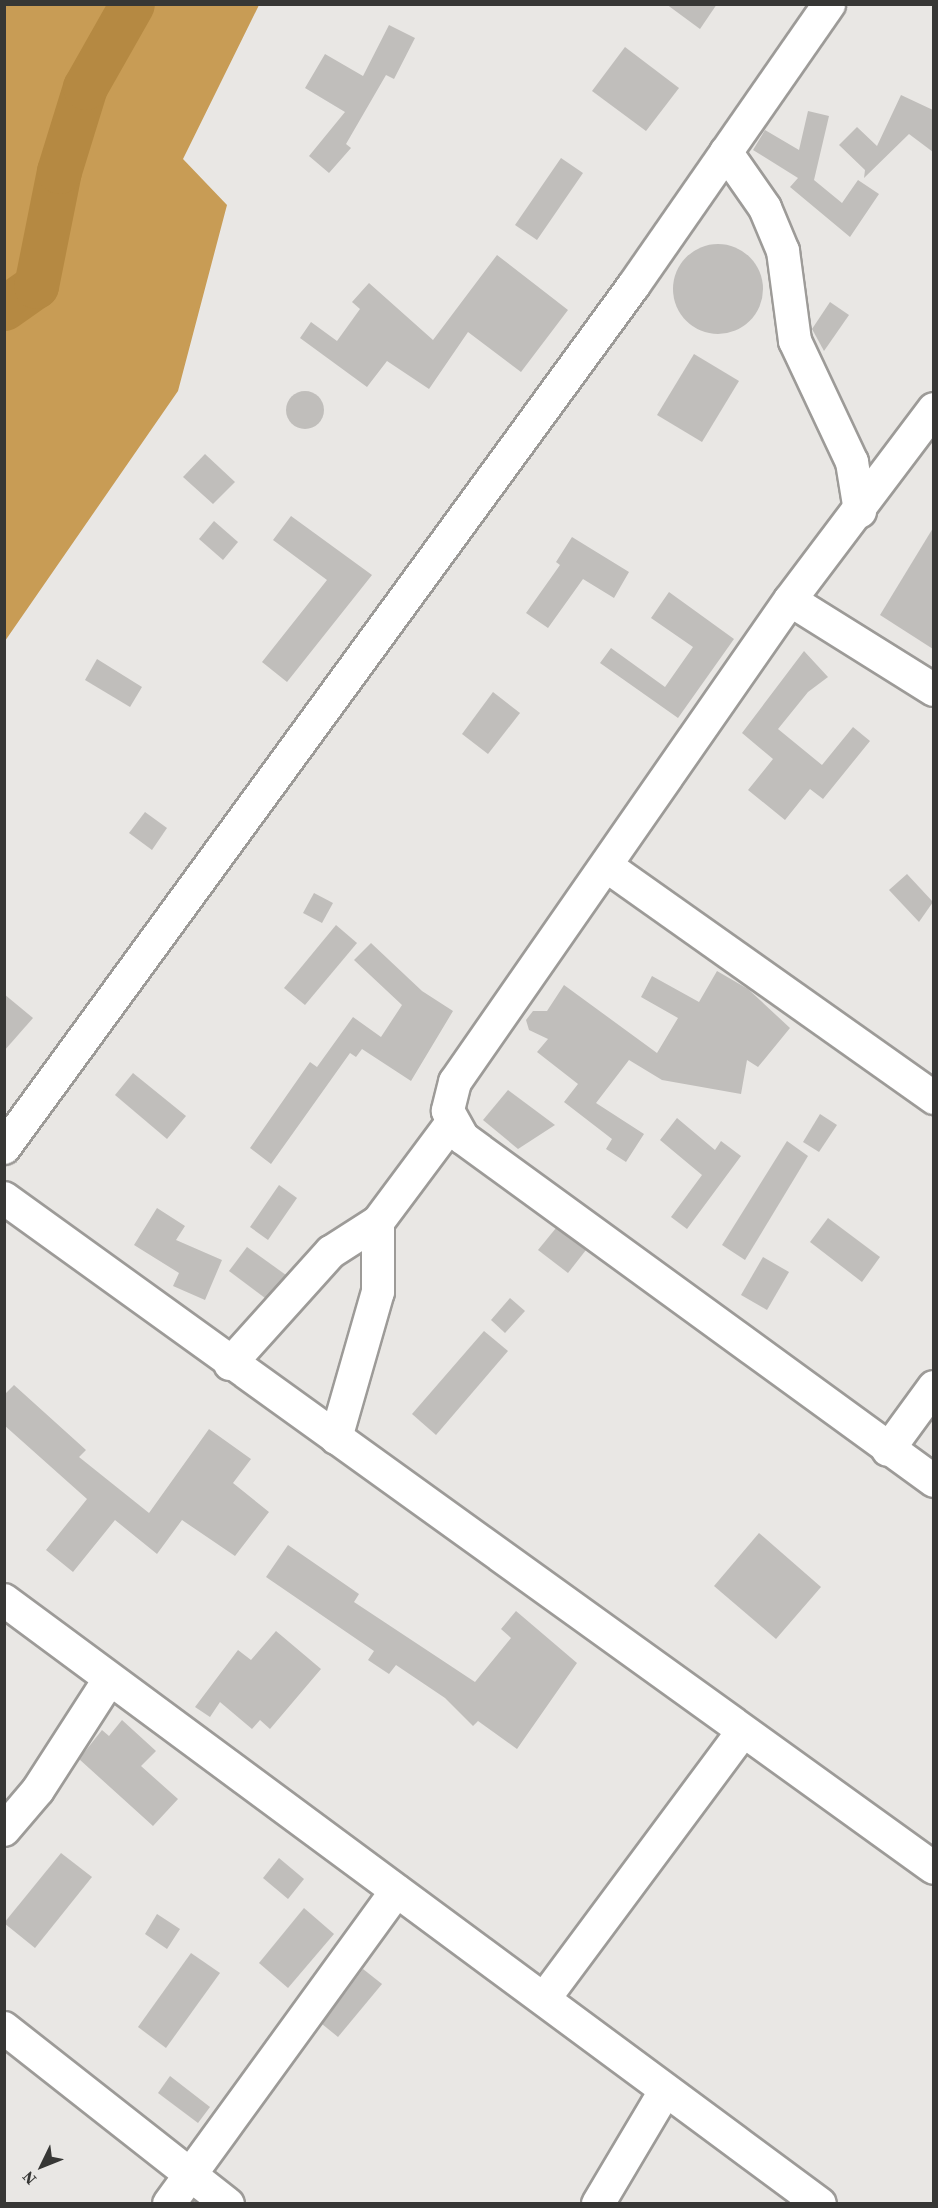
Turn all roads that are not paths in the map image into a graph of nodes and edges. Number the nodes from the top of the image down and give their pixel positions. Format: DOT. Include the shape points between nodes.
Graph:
graph roads {
  1 [pos="829,4"];
  2 [pos="726,152"];
  3 [pos="933,410"];
  4 [pos="860,511"];
  5 [pos="790,600"];
  6 [pos="933,690"];
  7 [pos="608,867"];
  8 [pos="933,1098"];
  9 [pos="452,1124"];
  10 [pos="4,1148"];
  11 [pos="4,1198"];
  12 [pos="378,1222"];
  13 [pos="230,1364"];
  14 [pos="933,1388"];
  15 [pos="336,1438"];
  16 [pos="888,1450"];
  17 [pos="933,1481"];
  18 [pos="4,1600"];
  19 [pos="109,1680"];
  20 [pos="742,1732"];
  21 [pos="4,1830"];
  22 [pos="933,1868"];
  23 [pos="396,1891"];
  24 [pos="544,1999"];
  25 [pos="4,2028"];
  26 [pos="664,2092"];
  27 [pos="190,2175"];
  28 [pos="169,2204"];
  29 [pos="228,2204"];
  30 [pos="598,2204"];
  31 [pos="820,2204"];
  1 -- 2 [label="street"];
  2 -- 4 [label="street" via="765,208 783,251 795,341 852,462"];
  2 -- 10 [label="street"];
  3 -- 4 [label="street"];
  4 -- 5 [label="street"];
  5 -- 6 [label="street"];
  5 -- 7 [label="street"];
  7 -- 8 [label="street"];
  7 -- 9 [label="street" via="455,1082 448,1097"];
  9 -- 12 [label="street"];
  9 -- 16 [label="street" via="463,1138"];
  11 -- 13 [label="street"];
  12 -- 13 [label="street" via="331,1252"];
  12 -- 15 [label="street" via="378,1292"];
  13 -- 15 [label="street"];
  14 -- 16 [label="street"];
  15 -- 20 [label="street"];
  16 -- 17 [label="street"];
  18 -- 19 [label="street"];
  19 -- 21 [label="street" via="38,1790"];
  19 -- 23 [label="street"];
  20 -- 22 [label="street"];
  20 -- 24 [label="street"];
  23 -- 24 [label="street"];
  23 -- 27 [label="street"];
  24 -- 26 [label="street"];
  25 -- 27 [label="street"];
  26 -- 30 [label="street"];
  26 -- 31 [label="street"];
  27 -- 28 [label="street"];
  27 -- 29 [label="street"];
}
